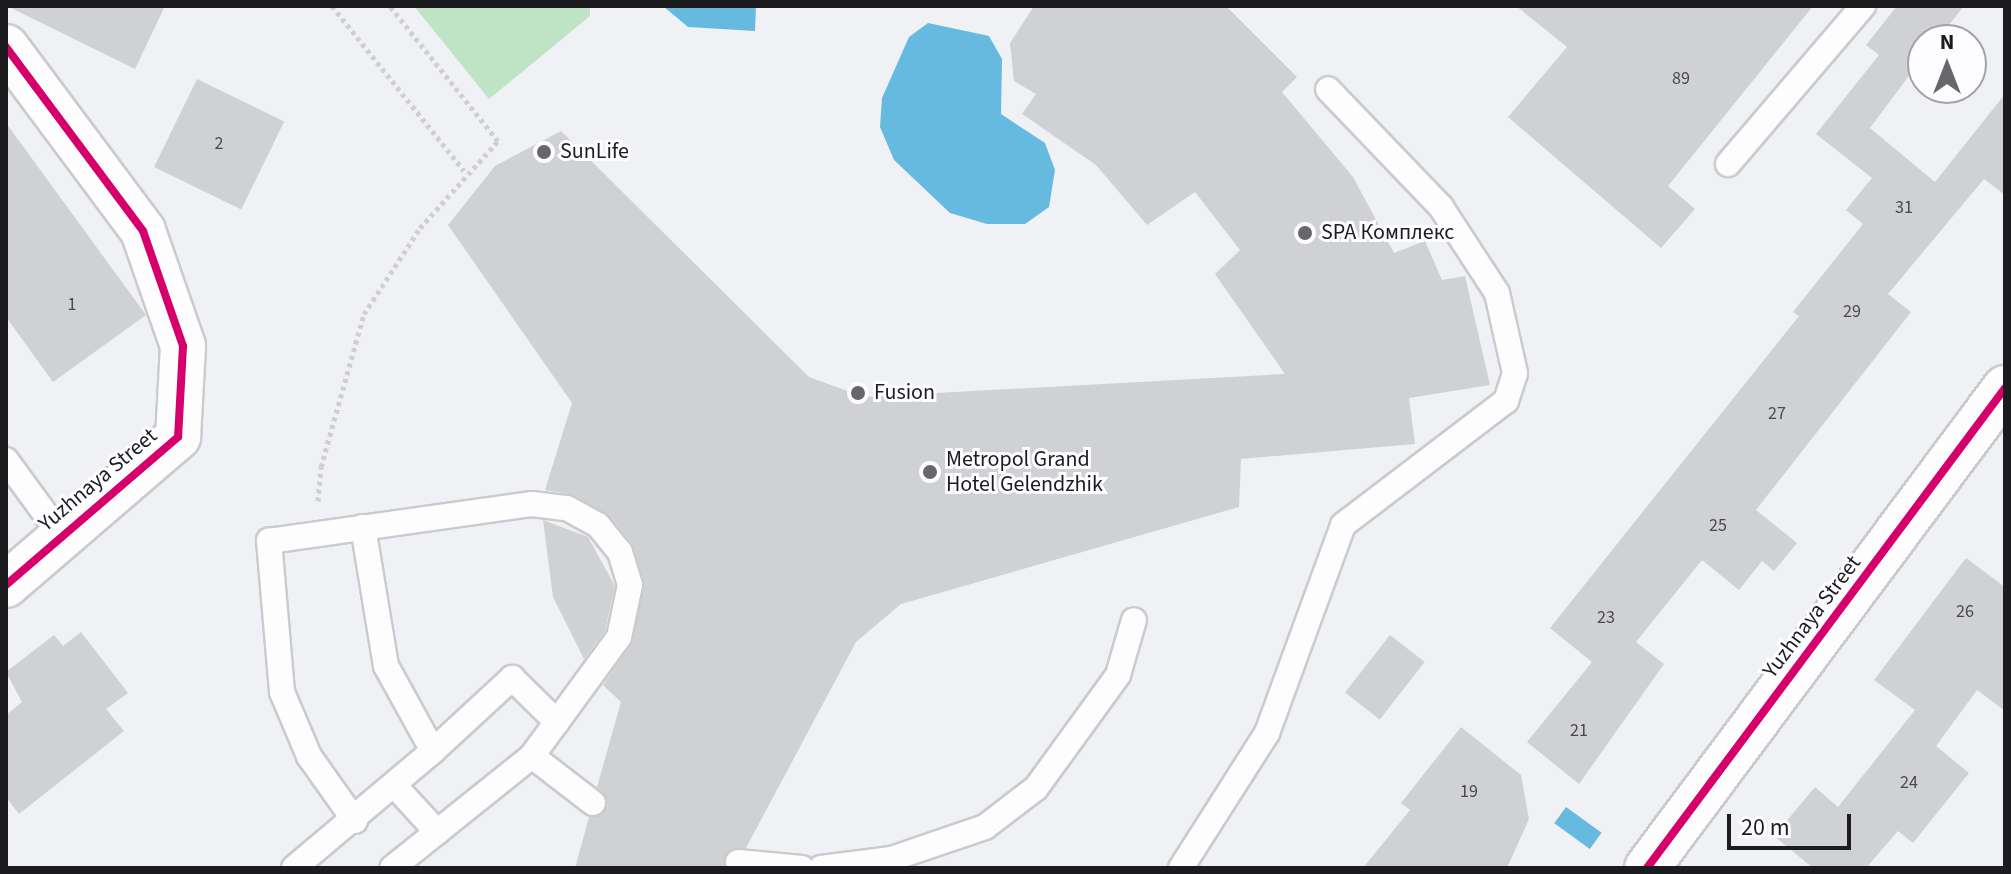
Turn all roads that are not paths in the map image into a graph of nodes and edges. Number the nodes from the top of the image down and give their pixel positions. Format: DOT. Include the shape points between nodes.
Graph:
graph roads {
  1 [pos="1863,6"];
  2 [pos="6,47"];
  3 [pos="1328,89"];
  4 [pos="1728,164"];
  5 [pos="2005,388"];
  6 [pos="6,460"];
  7 [pos="363,527"];
  8 [pos="60,534"];
  9 [pos="6,585"];
  10 [pos="1134,620"];
  11 [pos="557,722"];
  12 [pos="433,751"];
  13 [pos="532,756"];
  14 [pos="394,785"];
  15 [pos="593,803"];
  16 [pos="355,821"];
  17 [pos="437,832"];
  18 [pos="738,862"];
  19 [pos="893,864"];
  20 [pos="294,868"];
  21 [pos="392,868"];
  22 [pos="802,868"];
  23 [pos="821,868"];
  24 [pos="1181,868"];
  25 [pos="1647,868"];
  1 -- 4 [label="lane"];
  2 -- 8 [label="street, Yuzhnaya Street" via="143,231 183,346 178,437"];
  3 -- 24 [label="lane" via="1441,207 1497,293 1515,373 1506,401 1343,525 1267,733"];
  5 -- 25 [label="street, Yuzhnaya Street"];
  6 -- 8 [label="lane"];
  7 -- 11 [label="lane" via="532,504 567,508 598,525 627,568 626,621"];
  7 -- 12 [label="lane" via="386,666"];
  7 -- 16 [label="lane" via="269,541 271,616 282,692 309,756"];
  8 -- 9 [label="street, Yuzhnaya Street"];
  10 -- 19 [label="lane" via="1118,675 1036,788 985,827"];
  11 -- 12 [label="lane" via="512,678"];
  11 -- 13 [label="lane"];
  12 -- 14 [label="lane"];
  13 -- 15 [label="lane"];
  13 -- 17 [label="lane"];
  14 -- 16 [label="lane"];
  14 -- 17 [label="lane"];
  16 -- 20 [label="lane"];
  17 -- 21 [label="lane"];
  18 -- 22 [label="lane"];
  19 -- 23 [label="lane"];
}
